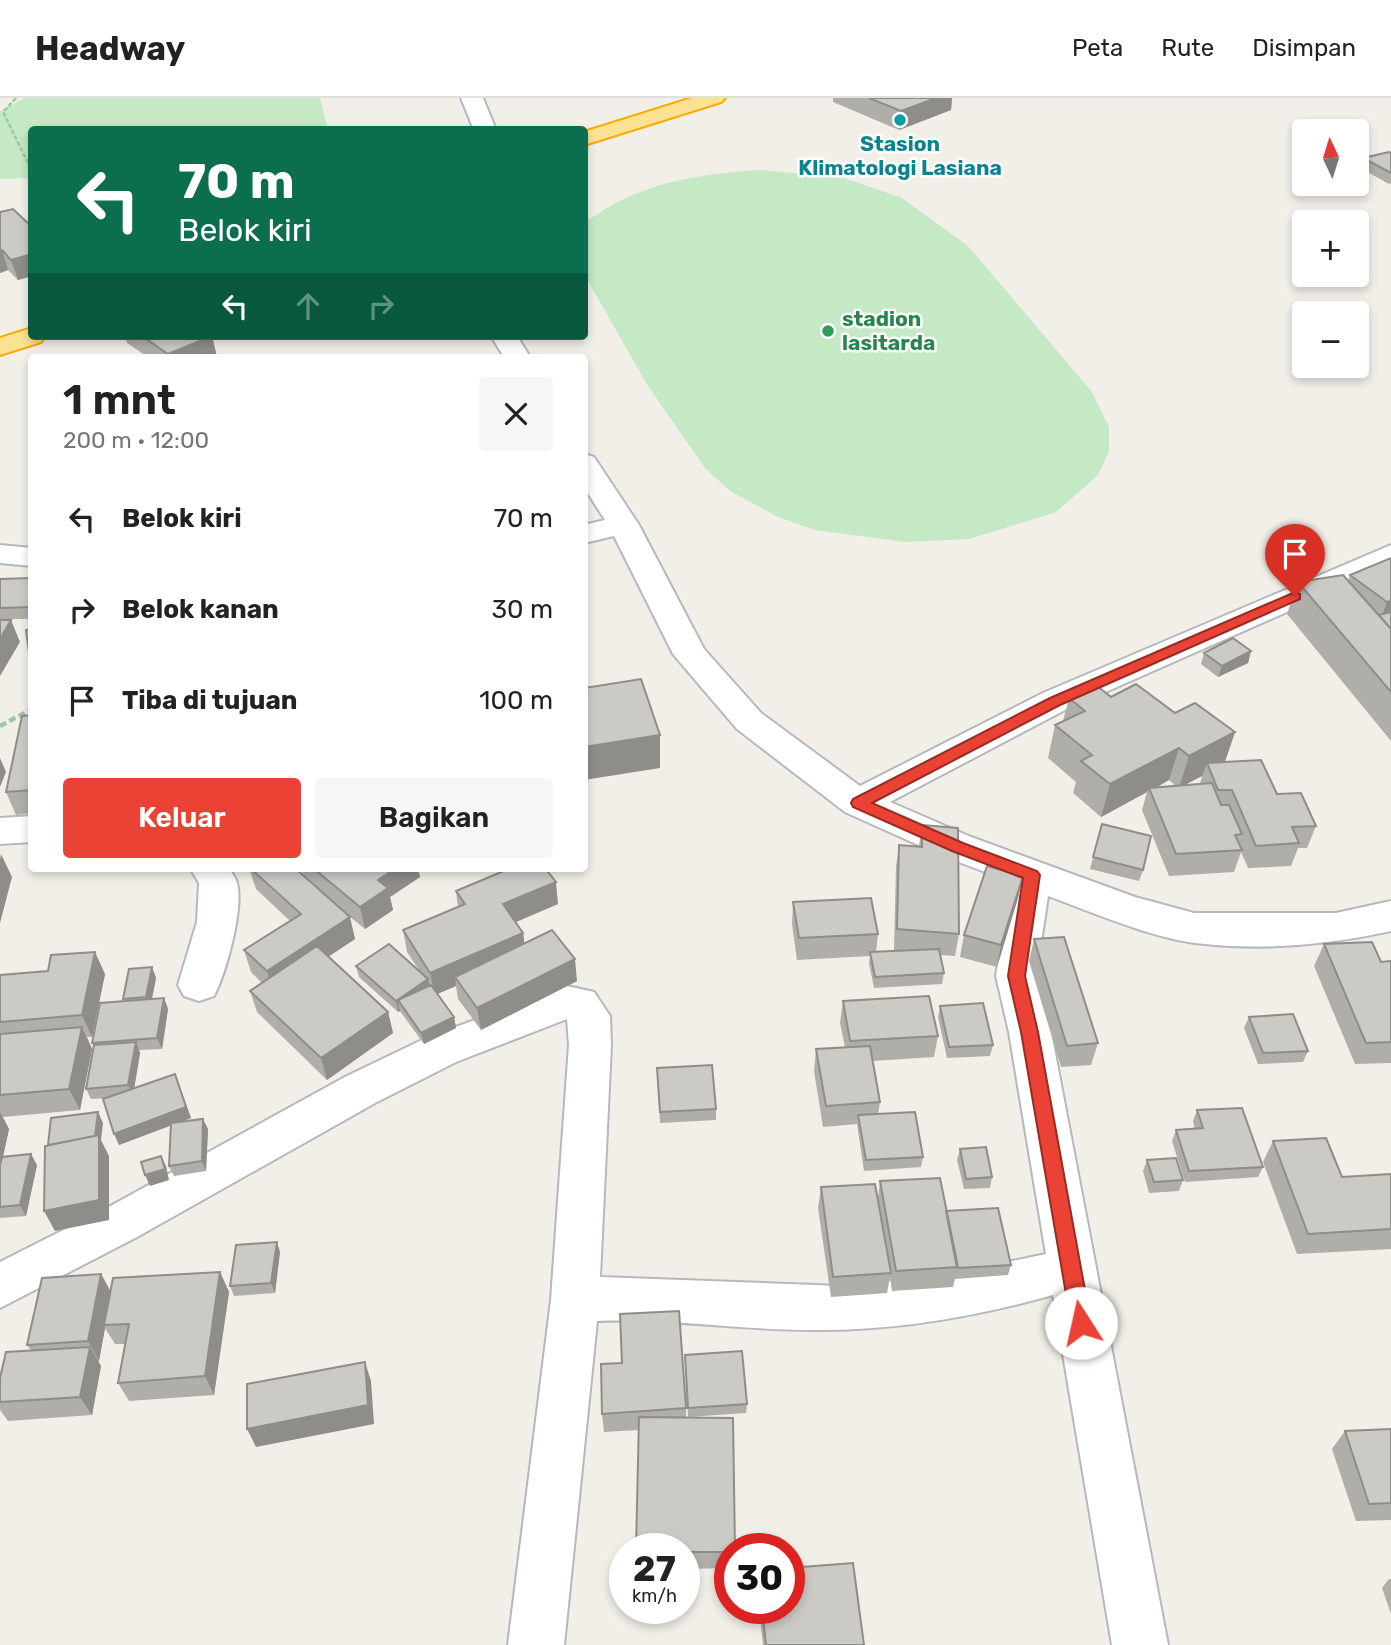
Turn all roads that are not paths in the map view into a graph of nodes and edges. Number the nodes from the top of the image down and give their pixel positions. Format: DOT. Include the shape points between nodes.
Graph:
graph roads {
  1 [pos="472,98"];
  2 [pos="714,98"];
  3 [pos="483,126"];
  4 [pos="588,138"];
  5 [pos="28,337"];
  6 [pos="0,347"];
  7 [pos="588,469"];
  8 [pos="624,525"];
  9 [pos="588,533"];
  10 [pos="0,554"];
  11 [pos="1391,554"];
  12 [pos="28,557"];
  13 [pos="858,803"];
  14 [pos="28,829"];
  15 [pos="0,831"];
  16 [pos="211,872"];
  17 [pos="1032,875"];
  18 [pos="1391,916"];
  19 [pos="199,985"];
  20 [pos="1071,1269"];
  21 [pos="0,1286"];
  22 [pos="575,1300"];
  23 [pos="536,1645"];
  24 [pos="1140,1645"];
  1 -- 3 [label="street"];
  2 -- 4 [label="highway"];
  5 -- 6 [label="highway"];
  7 -- 8 [label="street"];
  8 -- 9 [label="street"];
  8 -- 13 [label="street" via="690,654 749,721"];
  10 -- 12 [label="street"];
  11 -- 13 [label="street" via="1055,701"];
  13 -- 17 [label="street"];
  14 -- 15 [label="street"];
  16 -- 19 [label="street" via="218,883 217,922"];
  17 -- 18 [label="street" via="1194,928 1336,929"];
  17 -- 20 [label="street" via="1016,976"];
  20 -- 22 [label="street" via="994,1290 942,1298 811,1308"];
  20 -- 24 [label="street"];
  21 -- 22 [label="street" via="360,1090 442,1050 567,1002 579,1004 589,1016 590,1045"];
  22 -- 23 [label="street"];
}
